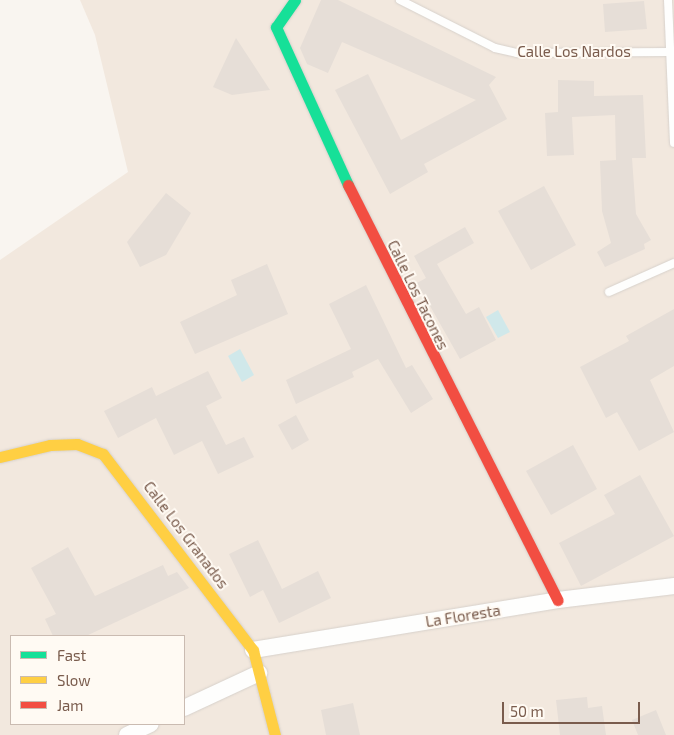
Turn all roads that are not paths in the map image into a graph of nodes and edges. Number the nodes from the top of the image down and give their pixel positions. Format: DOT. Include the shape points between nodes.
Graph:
graph roads {
  1 [pos="295,0"];
  2 [pos="400,0"];
  3 [pos="668,0"];
  4 [pos="670,52"];
  5 [pos="674,143"];
  6 [pos="674,263"];
  7 [pos="609,292"];
  8 [pos="0,457"];
  9 [pos="674,586"];
  10 [pos="558,600"];
  11 [pos="253,650"];
  12 [pos="259,673"];
  13 [pos="185,708"];
  14 [pos="149,725"];
  15 [pos="127,735"];
  16 [pos="275,735"];
  1 -- 10 [label="street, Calle Los Tacones" via="276,27 385,265"];
  2 -- 4 [label="lane, Calle Los Nardos" via="495,48 517,53"];
  3 -- 4 [label="lane"];
  4 -- 5 [label="lane"];
  6 -- 7 [label="lane"];
  8 -- 11 [label="street, Calle Los Granados" via="50,445 77,444 103,454"];
  9 -- 10 [label="street, La Floresta"];
  10 -- 11 [label="street, La Floresta"];
  11 -- 12 [label="street, Calle Los Granados"];
  12 -- 13 [label="street"];
  12 -- 16 [label="street, Calle Los Granados"];
  14 -- 15 [label="street"];
}
